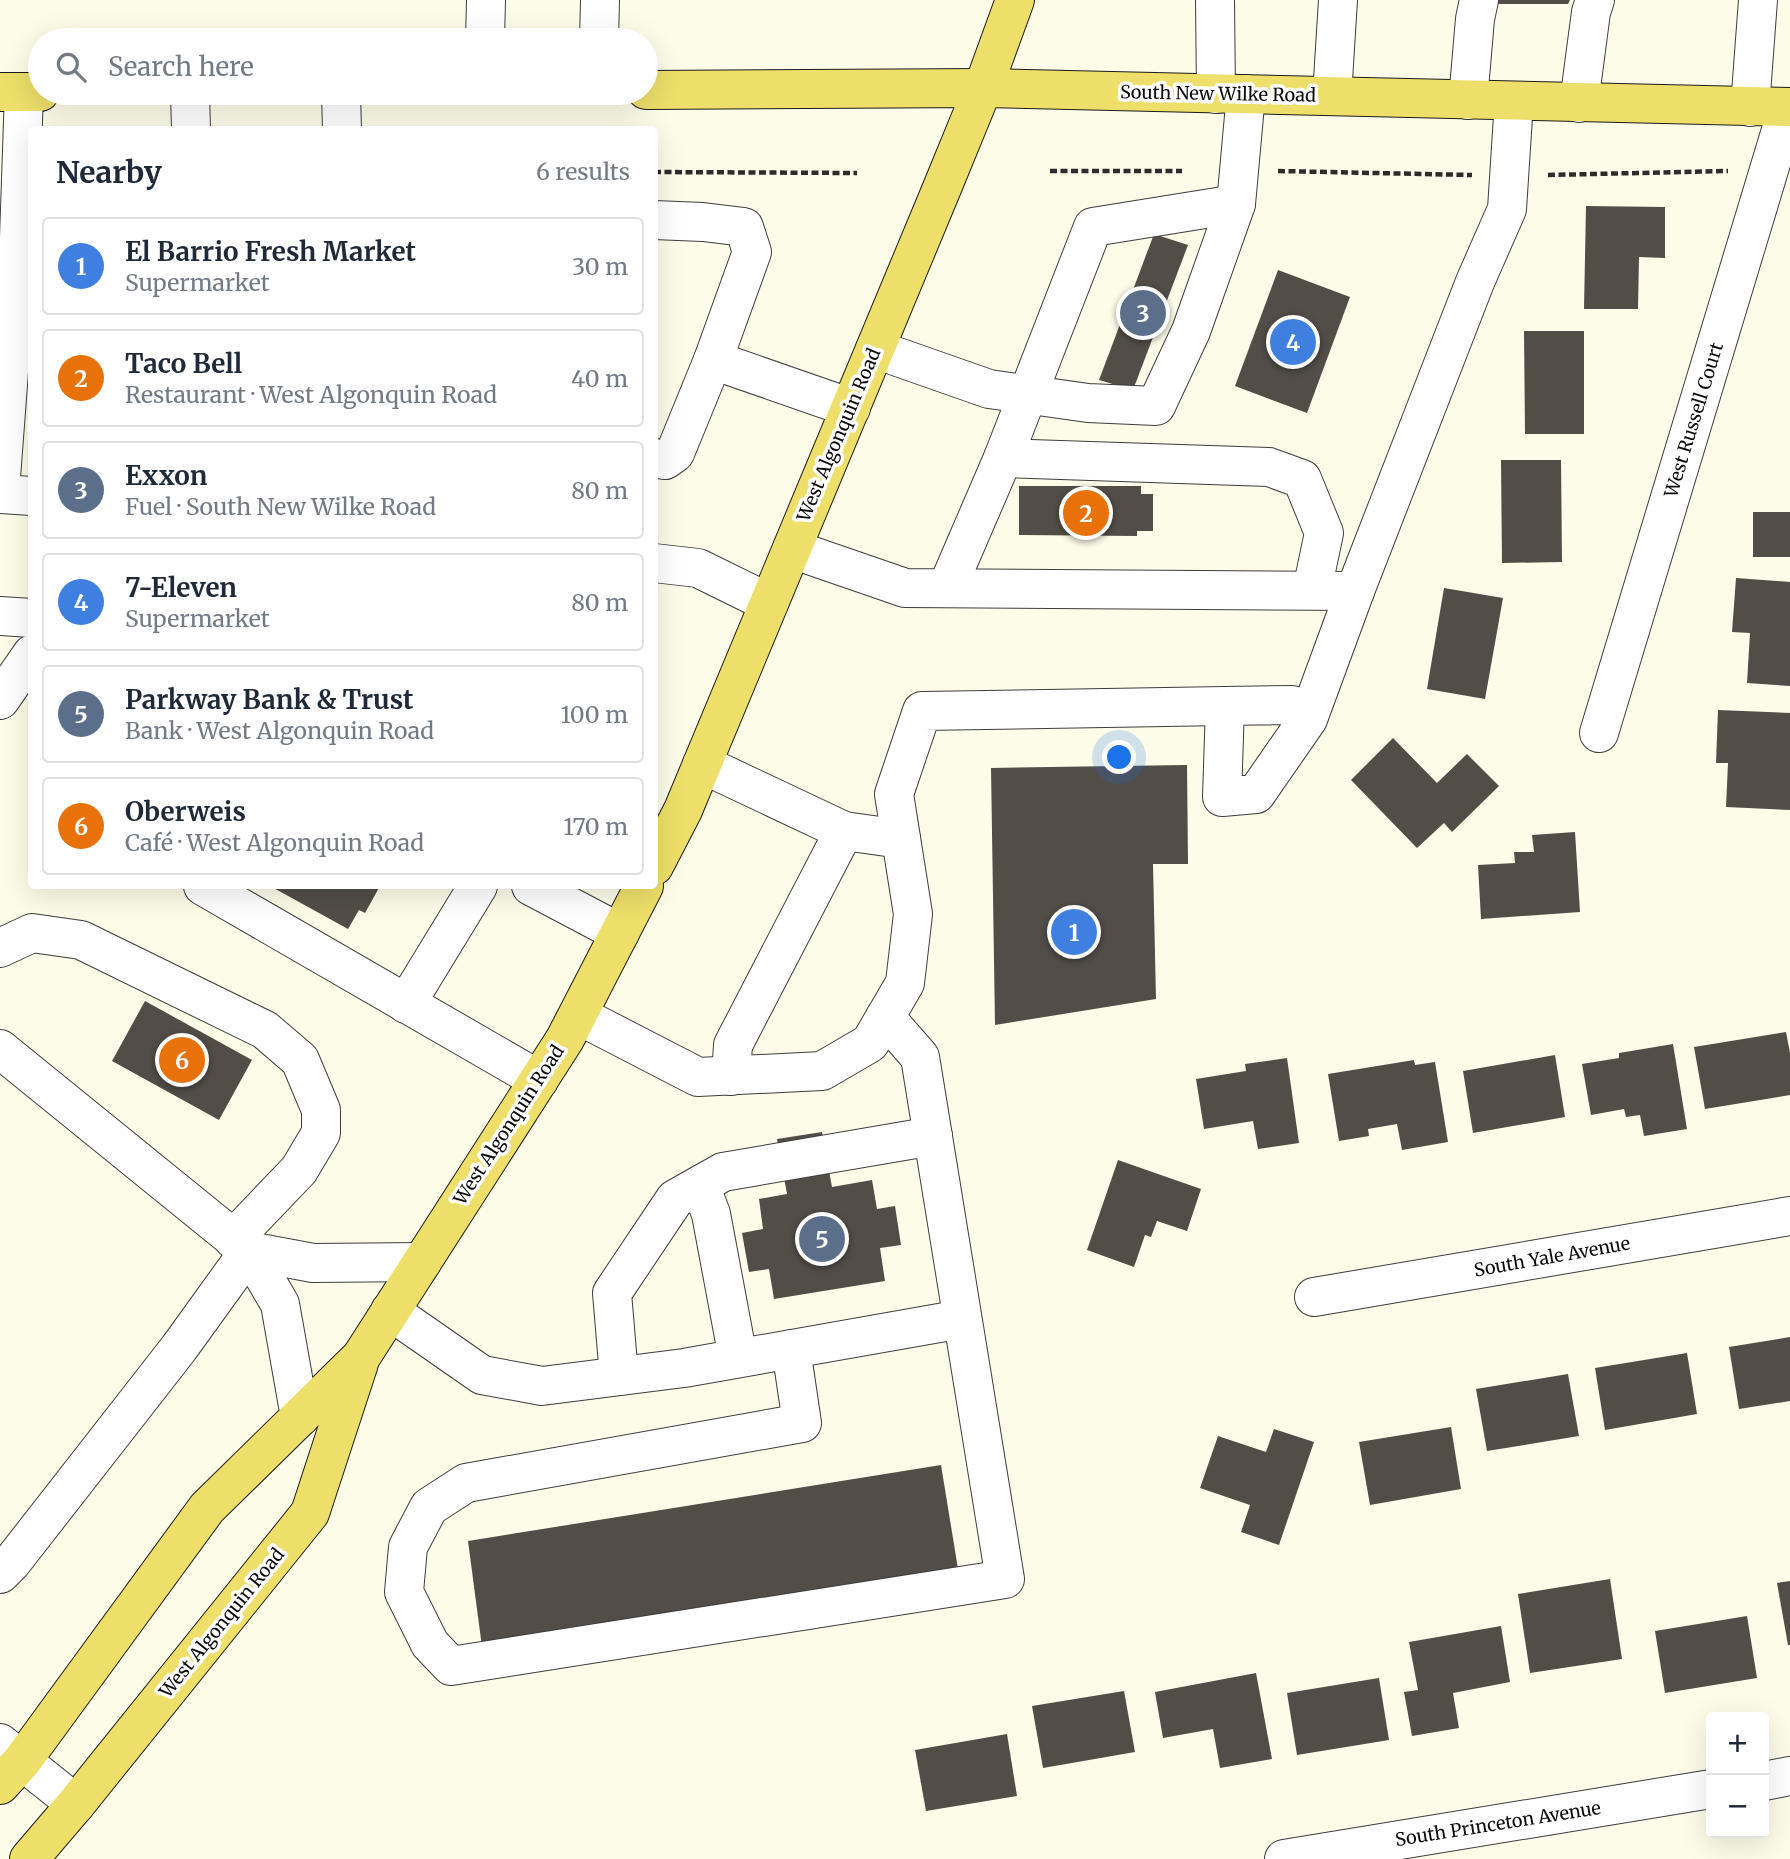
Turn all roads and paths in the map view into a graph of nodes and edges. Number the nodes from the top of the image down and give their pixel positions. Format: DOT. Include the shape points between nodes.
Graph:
graph roads {
  1 [pos="486,0"];
  2 [pos="600,0"];
  3 [pos="1015,0"];
  4 [pos="1215,0"];
  5 [pos="1338,0"];
  6 [pos="1479,0"];
  7 [pos="1595,0"];
  8 [pos="1758,0"];
  9 [pos="485,28"];
  10 [pos="599,28"];
  11 [pos="984,88"];
  12 [pos="658,90"];
  13 [pos="21,92"];
  14 [pos="1231,94"];
  15 [pos="1332,96"];
  16 [pos="1468,100"];
  17 [pos="1514,101"];
  18 [pos="1579,103"];
  19 [pos="190,105"];
  20 [pos="341,105"];
  21 [pos="1750,107"];
  22 [pos="1789,107"];
  23 [pos="191,126"];
  24 [pos="342,126"];
  25 [pos="1770,170"];
  26 [pos="1050,171"];
  27 [pos="658,172"];
  28 [pos="857,173"];
  29 [pos="1509,176"];
  30 [pos="1238,187"];
  31 [pos="658,220"];
  32 [pos="25,238"];
  33 [pos="875,349"];
  34 [pos="713,360"];
  35 [pos="1028,394"];
  36 [pos="851,408"];
  37 [pos="1003,458"];
  38 [pos="658,459"];
  39 [pos="0,493"];
  40 [pos="28,496"];
  41 [pos="792,548"];
  42 [pos="658,563"];
  43 [pos="947,588"];
  44 [pos="1312,590"];
  45 [pos="1355,591"];
  46 [pos="769,603"];
  47 [pos="0,616"];
  48 [pos="28,618"];
  49 [pos="28,660"];
  50 [pos="0,700"];
  51 [pos="1225,706"];
  52 [pos="1310,710"];
  53 [pos="1599,733"];
  54 [pos="702,764"];
  55 [pos="844,831"];
  56 [pos="901,839"];
  57 [pos="658,858"];
  58 [pos="208,889"];
  59 [pos="476,889"];
  60 [pos="537,889"];
  61 [pos="642,889"];
  62 [pos="620,933"];
  63 [pos="0,948"];
  64 [pos="406,1003"];
  65 [pos="578,1014"];
  66 [pos="885,1017"];
  67 [pos="0,1049"];
  68 [pos="731,1076"];
  69 [pos="539,1080"];
  70 [pos="933,1136"];
  71 [pos="700,1185"];
  72 [pos="1790,1216"];
  73 [pos="241,1245"];
  74 [pos="422,1262"];
  75 [pos="1314,1297"];
  76 [pos="390,1311"];
  77 [pos="962,1319"];
  78 [pos="791,1349"];
  79 [pos="361,1357"];
  80 [pos="738,1358"];
  81 [pos="619,1376"];
  82 [pos="300,1417"];
  83 [pos="0,1574"];
  84 [pos="7,1763"];
  85 [pos="1790,1776"];
  86 [pos="1769,1779"];
  87 [pos="1706,1790"];
  88 [pos="76,1804"];
  89 [pos="29,1859"];
  90 [pos="1284,1859"];
  1 -- 9 [label="street"];
  2 -- 10 [label="street"];
  3 -- 11 [label="main road, West Algonquin Road"];
  4 -- 14 [label="street"];
  5 -- 15 [label="street"];
  6 -- 16 [label="street"];
  7 -- 18 [label="street"];
  8 -- 21 [label="street"];
  11 -- 12 [label="main road, South New Wilke Road"];
  11 -- 14 [label="main road, South New Wilke Road"];
  11 -- 33 [label="main road, West Algonquin Road"];
  13 -- 32 [label="street"];
  14 -- 15 [label="main road, South New Wilke Road"];
  14 -- 30 [label="street"];
  15 -- 16 [label="main road, South New Wilke Road"];
  16 -- 17 [label="main road, South New Wilke Road"];
  17 -- 18 [label="main road, South New Wilke Road"];
  17 -- 29 [label="street"];
  18 -- 21 [label="main road, South New Wilke Road"];
  19 -- 23 [label="street"];
  20 -- 24 [label="street"];
  21 -- 22 [label="main road, South New Wilke Road"];
  22 -- 25 [label="street, West Russell Court"];
  25 -- 29 [label="path"];
  25 -- 53 [label="street, West Russell Court"];
  26 -- 30 [label="path"];
  27 -- 28 [label="path"];
  29 -- 30 [label="path"];
  29 -- 45 [label="street" via="1507,209"];
  30 -- 35 [label="street" via="1093,227"];
  30 -- 35 [label="street" via="1191,331 1156,406"];
  31 -- 34 [label="street" via="744,227 752,252"];
  32 -- 39 [label="street"];
  33 -- 35 [label="street" via="989,389"];
  33 -- 36 [label="main road, West Algonquin Road"];
  34 -- 36 [label="street"];
  34 -- 38 [label="street" via="675,453"];
  35 -- 37 [label="street"];
  36 -- 41 [label="main road, West Algonquin Road"];
  37 -- 43 [label="street"];
  37 -- 44 [label="street" via="1269,467 1302,478 1325,533"];
  39 -- 40 [label="street"];
  41 -- 43 [label="street" via="905,588"];
  41 -- 46 [label="main road, West Algonquin Road"];
  42 -- 46 [label="street" via="698,568"];
  43 -- 44 [label="street"];
  44 -- 45 [label="street"];
  45 -- 52 [label="street"];
  46 -- 54 [label="main road, West Algonquin Road"];
  47 -- 48 [label="street"];
  49 -- 50 [label="street"];
  51 -- 52 [label="street" via="1292,705"];
  51 -- 52 [label="street" via="1222,797 1256,794"];
  51 -- 56 [label="street" via="922,710 894,794"];
  54 -- 55 [label="street"];
  54 -- 57 [label="main road, West Algonquin Road"];
  55 -- 56 [label="street"];
  55 -- 68 [label="street" via="733,1045"];
  56 -- 66 [label="street" via="913,914 905,983"];
  58 -- 64 [label="street"];
  59 -- 64 [label="street"];
  60 -- 62 [label="street"];
  61 -- 62 [label="main road, West Algonquin Road"];
  62 -- 65 [label="main road, West Algonquin Road"];
  63 -- 73 [label="street" via="32,933 81,940 265,1030 300,1060 321,1110 321,1132 299,1170"];
  64 -- 69 [label="street"];
  65 -- 68 [label="street" via="698,1077"];
  65 -- 69 [label="main road, West Algonquin Road"];
  66 -- 68 [label="street" via="870,1043 822,1071"];
  66 -- 70 [label="street" via="920,1057"];
  67 -- 73 [label="street"];
  69 -- 74 [label="main road, West Algonquin Road"];
  70 -- 71 [label="street" via="723,1172"];
  70 -- 77 [label="street"];
  71 -- 80 [label="street" via="711,1214"];
  71 -- 81 [label="street" via="675,1199 612,1293"];
  72 -- 75 [label="street, South Yale Avenue"];
  73 -- 74 [label="street" via="313,1263"];
  73 -- 82 [label="street" via="280,1304"];
  73 -- 83 [label="street" via="179,1348"];
  74 -- 76 [label="main road, West Algonquin Road"];
  76 -- 79 [label="main road, West Algonquin Road"];
  76 -- 81 [label="street" via="482,1375 542,1386"];
  77 -- 78 [label="street"];
  77 -- 78 [label="street" via="1005,1579 451,1666 430,1644 404,1592 408,1547 429,1507 466,1483 802,1423"];
  78 -- 80 [label="street"];
  79 -- 82 [label="main road, West Algonquin Road"];
  79 -- 88 [label="main road, West Algonquin Road" via="310,1513"];
  80 -- 81 [label="street"];
  82 -- 84 [label="main road, West Algonquin Road" via="207,1508"];
  84 -- 88 [label="street"];
  85 -- 86 [label="street"];
  87 -- 90 [label="street, South Princeton Avenue"];
  88 -- 89 [label="main road, West Algonquin Road"];
}
